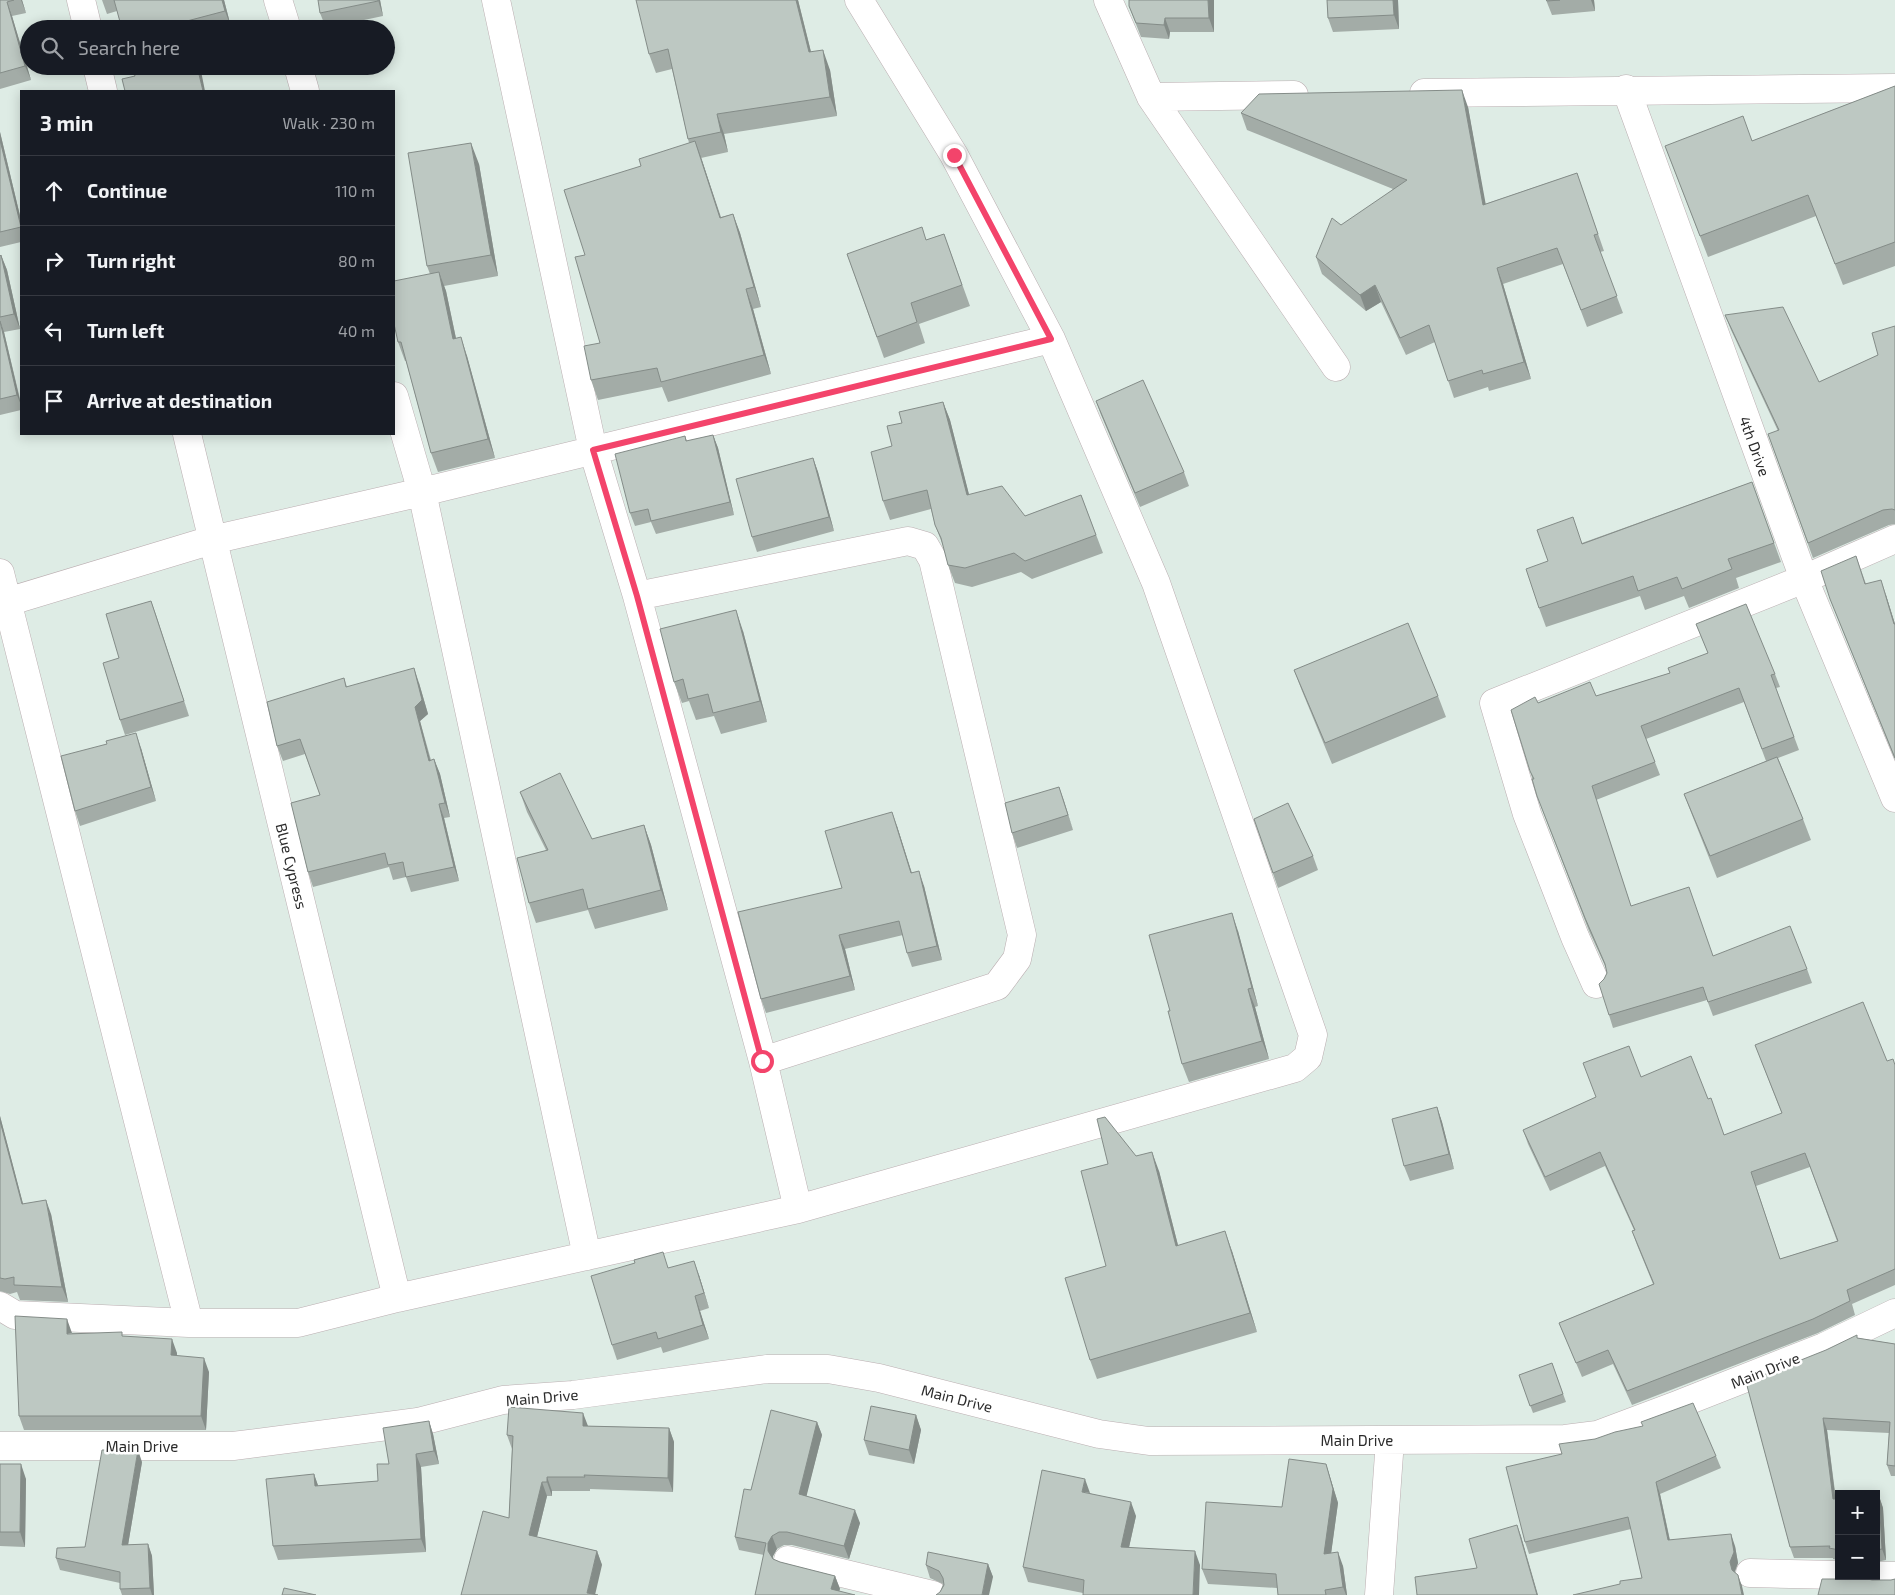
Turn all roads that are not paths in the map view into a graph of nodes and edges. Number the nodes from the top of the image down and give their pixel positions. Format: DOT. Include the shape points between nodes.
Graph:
graph roads {
  1 [pos="81,0"];
  2 [pos="278,0"];
  3 [pos="496,0"];
  4 [pos="860,0"];
  5 [pos="1108,0"];
  6 [pos="86,20"];
  7 [pos="284,20"];
  8 [pos="99,75"];
  9 [pos="301,75"];
  10 [pos="1895,88"];
  11 [pos="103,90"];
  12 [pos="305,90"];
  13 [pos="1626,90"];
  14 [pos="1399,93"];
  15 [pos="1320,95"];
  16 [pos="1151,97"];
  17 [pos="1051,339"];
  18 [pos="1336,367"];
  19 [pos="395,399"];
  20 [pos="187,435"];
  21 [pos="593,450"];
  22 [pos="422,492"];
  23 [pos="1895,539"];
  24 [pos="212,540"];
  25 [pos="0,573"];
  26 [pos="1804,579"];
  27 [pos="637,596"];
  28 [pos="4,603"];
  29 [pos="1895,798"];
  30 [pos="1596,984"];
  31 [pos="762,1061"];
  32 [pos="798,1210"];
  33 [pos="587,1256"];
  34 [pos="397,1298"];
  35 [pos="0,1306"];
  36 [pos="1895,1313"];
  37 [pos="189,1323"];
  38 [pos="1390,1440"];
  39 [pos="0,1446"];
  40 [pos="788,1560"];
  41 [pos="1750,1573"];
  42 [pos="1835,1575"];
  43 [pos="1880,1576"];
  44 [pos="1895,1576"];
  45 [pos="933,1595"];
  46 [pos="1379,1595"];
  1 -- 6 [label="street"];
  2 -- 7 [label="street"];
  3 -- 21 [label="street"];
  4 -- 17 [label="street" via="954,155"];
  5 -- 16 [label="street"];
  8 -- 11 [label="street"];
  9 -- 12 [label="street"];
  10 -- 13 [label="street"];
  13 -- 14 [label="street"];
  13 -- 26 [label="street, 4th Drive"];
  15 -- 16 [label="street"];
  16 -- 18 [label="street"];
  17 -- 21 [label="street"];
  17 -- 32 [label="street" via="1156,584 1313,1035 1308,1057 1295,1068"];
  19 -- 22 [label="street"];
  20 -- 24 [label="street, Blue Cypress"];
  21 -- 22 [label="street"];
  21 -- 27 [label="street"];
  22 -- 24 [label="street"];
  22 -- 33 [label="street"];
  23 -- 26 [label="street"];
  24 -- 28 [label="street"];
  24 -- 34 [label="street, Blue Cypress"];
  25 -- 28 [label="street"];
  26 -- 29 [label="street, 4th Drive"];
  26 -- 30 [label="street" via="1494,703 1527,814"];
  27 -- 31 [label="street"];
  27 -- 31 [label="street" via="908,541 925,546 933,560 1022,935 1017,959 997,986"];
  28 -- 37 [label="street"];
  31 -- 32 [label="street"];
  32 -- 33 [label="street"];
  33 -- 34 [label="street"];
  34 -- 37 [label="street" via="298,1323"];
  35 -- 37 [label="street" via="15,1315"];
  36 -- 38 [label="street, Main Drive" via="1824,1347 1597,1434 1565,1439"];
  38 -- 39 [label="street, Main Drive" via="1149,1441 1099,1434 879,1378 828,1369 767,1369 574,1395 503,1400 418,1422 233,1446"];
  38 -- 46 [label="street"];
  40 -- 45 [label="street"];
  41 -- 42 [label="street"];
  43 -- 44 [label="street"];
}
